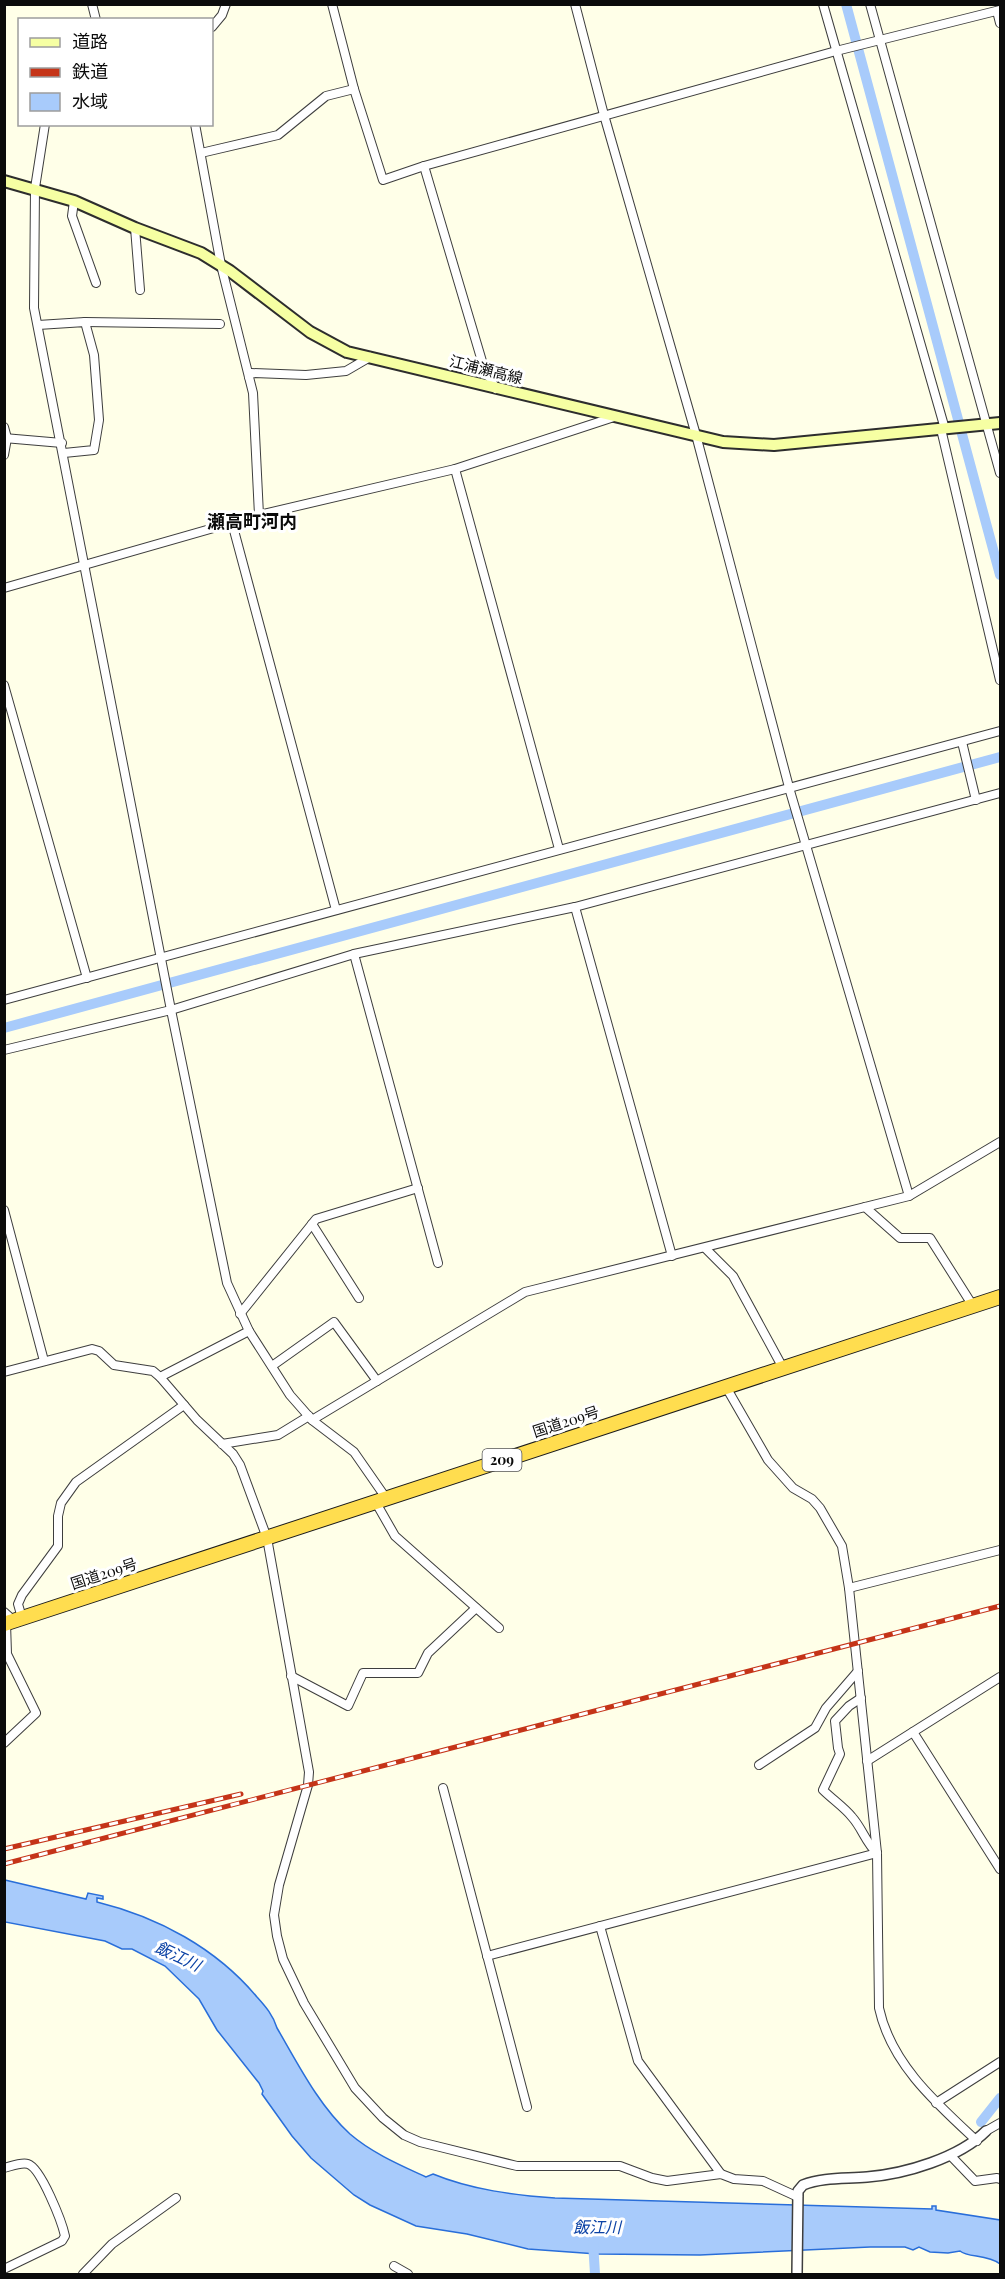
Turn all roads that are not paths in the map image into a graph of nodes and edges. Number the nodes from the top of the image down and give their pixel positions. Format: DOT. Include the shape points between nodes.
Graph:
graph roads {
  1 [pos="226,4"];
  2 [pos="332,4"];
  3 [pos="575,4"];
  4 [pos="823,4"];
  5 [pos="870,4"];
  6 [pos="999,11"];
  7 [pos="1000,23"];
  8 [pos="213,26"];
  9 [pos="877,41"];
  10 [pos="838,51"];
  11 [pos="354,89"];
  12 [pos="604,116"];
  13 [pos="45,126"];
  14 [pos="195,126"];
  15 [pos="201,153"];
  16 [pos="424,166"];
  17 [pos="4,181"];
  18 [pos="35,188"];
  19 [pos="74,201"];
  20 [pos="135,228"];
  21 [pos="221,265"];
  22 [pos="96,283"];
  23 [pos="140,290"];
  24 [pos="86,322"];
  25 [pos="220,324"];
  26 [pos="38,325"];
  27 [pos="370,357"];
  28 [pos="249,377"];
  29 [pos="496,389"];
  30 [pos="616,416"];
  31 [pos="1000,423"];
  32 [pos="983,424"];
  33 [pos="4,427"];
  34 [pos="943,429"];
  35 [pos="696,435"];
  36 [pos="6,438"];
  37 [pos="62,443"];
  38 [pos="64,453"];
  39 [pos="4,455"];
  40 [pos="455,469"];
  41 [pos="1000,473"];
  42 [pos="260,515"];
  43 [pos="232,523"];
  44 [pos="84,565"];
  45 [pos="4,588"];
  46 [pos="1000,680"];
  47 [pos="4,685"];
  48 [pos="1000,731"];
  49 [pos="962,744"];
  50 [pos="789,789"];
  51 [pos="1000,793"];
  52 [pos="975,796"];
  53 [pos="804,844"];
  54 [pos="559,849"];
  55 [pos="575,907"];
  56 [pos="336,910"];
  57 [pos="354,954"];
  58 [pos="162,961"];
  59 [pos="87,978"];
  60 [pos="4,1000"];
  61 [pos="171,1010"];
  62 [pos="4,1050"];
  63 [pos="1000,1142"];
  64 [pos="418,1188"];
  65 [pos="909,1196"];
  66 [pos="865,1207"];
  67 [pos="4,1210"];
  68 [pos="312,1224"];
  69 [pos="705,1248"];
  70 [pos="672,1256"];
  71 [pos="438,1263"];
  72 [pos="1000,1297"];
  73 [pos="359,1298"];
  74 [pos="973,1306"];
  75 [pos="240,1314"];
  76 [pos="249,1331"];
  77 [pos="44,1361"];
  78 [pos="272,1366"];
  79 [pos="783,1368"];
  80 [pos="4,1372"];
  81 [pos="160,1377"];
  82 [pos="377,1381"];
  83 [pos="726,1387"];
  84 [pos="184,1404"];
  85 [pos="310,1418"];
  86 [pos="222,1444"];
  87 [pos="381,1499"];
  88 [pos="267,1538"];
  89 [pos="1000,1550"];
  90 [pos="849,1588"];
  91 [pos="476,1608"];
  92 [pos="10,1620"];
  93 [pos="499,1628"];
  94 [pos="858,1671"];
  95 [pos="291,1676"];
  96 [pos="1000,1677"];
  97 [pos="861,1698"];
  98 [pos="914,1732"];
  99 [pos="4,1743"];
  100 [pos="867,1761"];
  101 [pos="759,1765"];
  102 [pos="443,1788"];
  103 [pos="877,1853"];
  104 [pos="1000,1869"];
  105 [pos="600,1926"];
  106 [pos="487,1956"];
  107 [pos="1000,2062"];
  108 [pos="936,2103"];
  109 [pos="527,2107"];
  110 [pos="1000,2123"];
  111 [pos="986,2132"];
  112 [pos="977,2141"];
  113 [pos="950,2155"];
  114 [pos="4,2168"];
  115 [pos="721,2174"];
  116 [pos="1000,2179"];
  117 [pos="798,2197"];
  118 [pos="176,2198"];
  119 [pos="394,2266"];
  120 [pos="4,2269"];
  121 [pos="798,2272"];
  122 [pos="83,2274"];
  123 [pos="408,2274"];
  1 -- 8 [label="street"];
  2 -- 11 [label="street"];
  3 -- 12 [label="street"];
  4 -- 10 [label="street"];
  5 -- 9 [label="street"];
  6 -- 7 [label="street"];
  6 -- 9 [label="street"];
  9 -- 10 [label="street"];
  9 -- 32 [label="street"];
  10 -- 12 [label="street"];
  10 -- 34 [label="street"];
  11 -- 15 [label="street" via="326,96 278,135"];
  11 -- 16 [label="street" via="383,180"];
  12 -- 16 [label="street"];
  12 -- 35 [label="street"];
  13 -- 18 [label="street"];
  14 -- 15 [label="street"];
  15 -- 21 [label="street"];
  16 -- 29 [label="street" via="484,368"];
  17 -- 18 [label="main road, 江浦瀬高線"];
  18 -- 19 [label="main road, 江浦瀬高線"];
  18 -- 26 [label="street" via="34,308"];
  19 -- 20 [label="main road, 江浦瀬高線"];
  19 -- 22 [label="street" via="72,216"];
  20 -- 21 [label="main road, 江浦瀬高線" via="201,253"];
  20 -- 23 [label="street"];
  21 -- 27 [label="main road, 江浦瀬高線" via="310,332 347,352"];
  21 -- 28 [label="street"];
  24 -- 25 [label="street"];
  24 -- 26 [label="street"];
  24 -- 38 [label="street" via="94,355 99,420 93,450"];
  26 -- 37 [label="street"];
  27 -- 28 [label="street" via="345,370"];
  27 -- 29 [label="main road, 江浦瀬高線"];
  28 -- 42 [label="street"];
  29 -- 30 [label="main road, 江浦瀬高線"];
  30 -- 35 [label="main road, 江浦瀬高線"];
  30 -- 40 [label="street"];
  31 -- 32 [label="main road, 江浦瀬高線"];
  32 -- 34 [label="main road, 江浦瀬高線"];
  32 -- 41 [label="street"];
  33 -- 36 [label="street"];
  34 -- 35 [label="main road, 江浦瀬高線" via="774,445"];
  34 -- 46 [label="street"];
  35 -- 50 [label="street"];
  36 -- 37 [label="street"];
  36 -- 39 [label="street"];
  37 -- 38 [label="street"];
  38 -- 44 [label="street"];
  40 -- 42 [label="street"];
  40 -- 54 [label="street"];
  42 -- 43 [label="street"];
  43 -- 44 [label="street"];
  43 -- 56 [label="street"];
  44 -- 45 [label="street"];
  44 -- 58 [label="street"];
  47 -- 59 [label="street"];
  48 -- 49 [label="street"];
  49 -- 50 [label="street"];
  49 -- 52 [label="street"];
  50 -- 53 [label="street"];
  50 -- 54 [label="street"];
  51 -- 52 [label="street"];
  52 -- 53 [label="street"];
  53 -- 55 [label="street"];
  53 -- 65 [label="street"];
  54 -- 56 [label="street"];
  55 -- 57 [label="street"];
  55 -- 70 [label="street"];
  56 -- 58 [label="street"];
  57 -- 61 [label="street"];
  57 -- 64 [label="street"];
  58 -- 59 [label="street"];
  58 -- 61 [label="street"];
  59 -- 60 [label="street"];
  61 -- 62 [label="street"];
  61 -- 75 [label="street" via="227,1283"];
  63 -- 65 [label="street"];
  64 -- 68 [label="street" via="316,1218"];
  64 -- 71 [label="street"];
  65 -- 66 [label="street"];
  66 -- 69 [label="street"];
  66 -- 74 [label="street" via="900,1238 930,1238"];
  67 -- 77 [label="street"];
  68 -- 73 [label="street"];
  68 -- 75 [label="street"];
  69 -- 70 [label="street"];
  69 -- 79 [label="street" via="733,1276"];
  70 -- 82 [label="street" via="525,1292"];
  72 -- 74 [label="highway, 国道209号 / 209"];
  74 -- 79 [label="highway, 国道209号 / 209"];
  75 -- 76 [label="street"];
  76 -- 78 [label="street"];
  76 -- 81 [label="street"];
  77 -- 80 [label="street"];
  77 -- 81 [label="street" via="92,1349 114,1365 153,1371"];
  78 -- 82 [label="street" via="334,1322"];
  78 -- 85 [label="street"];
  79 -- 83 [label="highway, 国道209号 / 209"];
  81 -- 84 [label="street"];
  82 -- 85 [label="street"];
  83 -- 87 [label="highway, 国道209号 / 209"];
  83 -- 90 [label="street" via="768,1460 793,1488 812,1499 826,1518 842,1546"];
  84 -- 86 [label="street"];
  84 -- 92 [label="street" via="75,1482 60,1503 58,1546 22,1595"];
  85 -- 86 [label="street" via="279,1435"];
  85 -- 87 [label="street" via="354,1452"];
  86 -- 88 [label="street" via="240,1465"];
  87 -- 88 [label="highway, 国道209号 / 209"];
  87 -- 91 [label="street" via="395,1536"];
  88 -- 92 [label="highway, 国道209号 / 209"];
  88 -- 95 [label="street"];
  89 -- 90 [label="street"];
  90 -- 94 [label="street"];
  91 -- 93 [label="street"];
  91 -- 95 [label="street" via="428,1653 418,1673 363,1673 348,1706"];
  92 -- 99 [label="street" via="7,1654 36,1713"];
  94 -- 97 [label="street"];
  94 -- 101 [label="street" via="826,1708 815,1728"];
  95 -- 115 [label="street" via="309,1772 279,1885 274,1915 277,1936 304,2004 355,2088 404,2134 435,2146 517,2166 620,2166 667,2181"];
  96 -- 98 [label="street"];
  97 -- 100 [label="street"];
  97 -- 103 [label="street" via="835,1721 840,1754 823,1790 851,1815"];
  98 -- 100 [label="street"];
  98 -- 104 [label="street"];
  100 -- 103 [label="street"];
  102 -- 106 [label="street"];
  103 -- 105 [label="street"];
  103 -- 108 [label="street" via="882,2024 902,2060"];
  105 -- 106 [label="street"];
  105 -- 115 [label="street" via="638,2061"];
  106 -- 109 [label="street"];
  107 -- 108 [label="street"];
  108 -- 112 [label="street"];
  110 -- 111 [label="street"];
  111 -- 112 [label="street"];
  112 -- 113 [label="street"];
  113 -- 116 [label="street" via="975,2181"];
  113 -- 117 [label="street" via="881,2176 810,2182 803,2185"];
  114 -- 120 [label="street" via="22,2163 34,2167 65,2233 62,2241 16,2269"];
  115 -- 117 [label="street" via="763,2181"];
  117 -- 121 [label="street"];
  118 -- 122 [label="street" via="112,2244"];
  119 -- 123 [label="street"];
}
